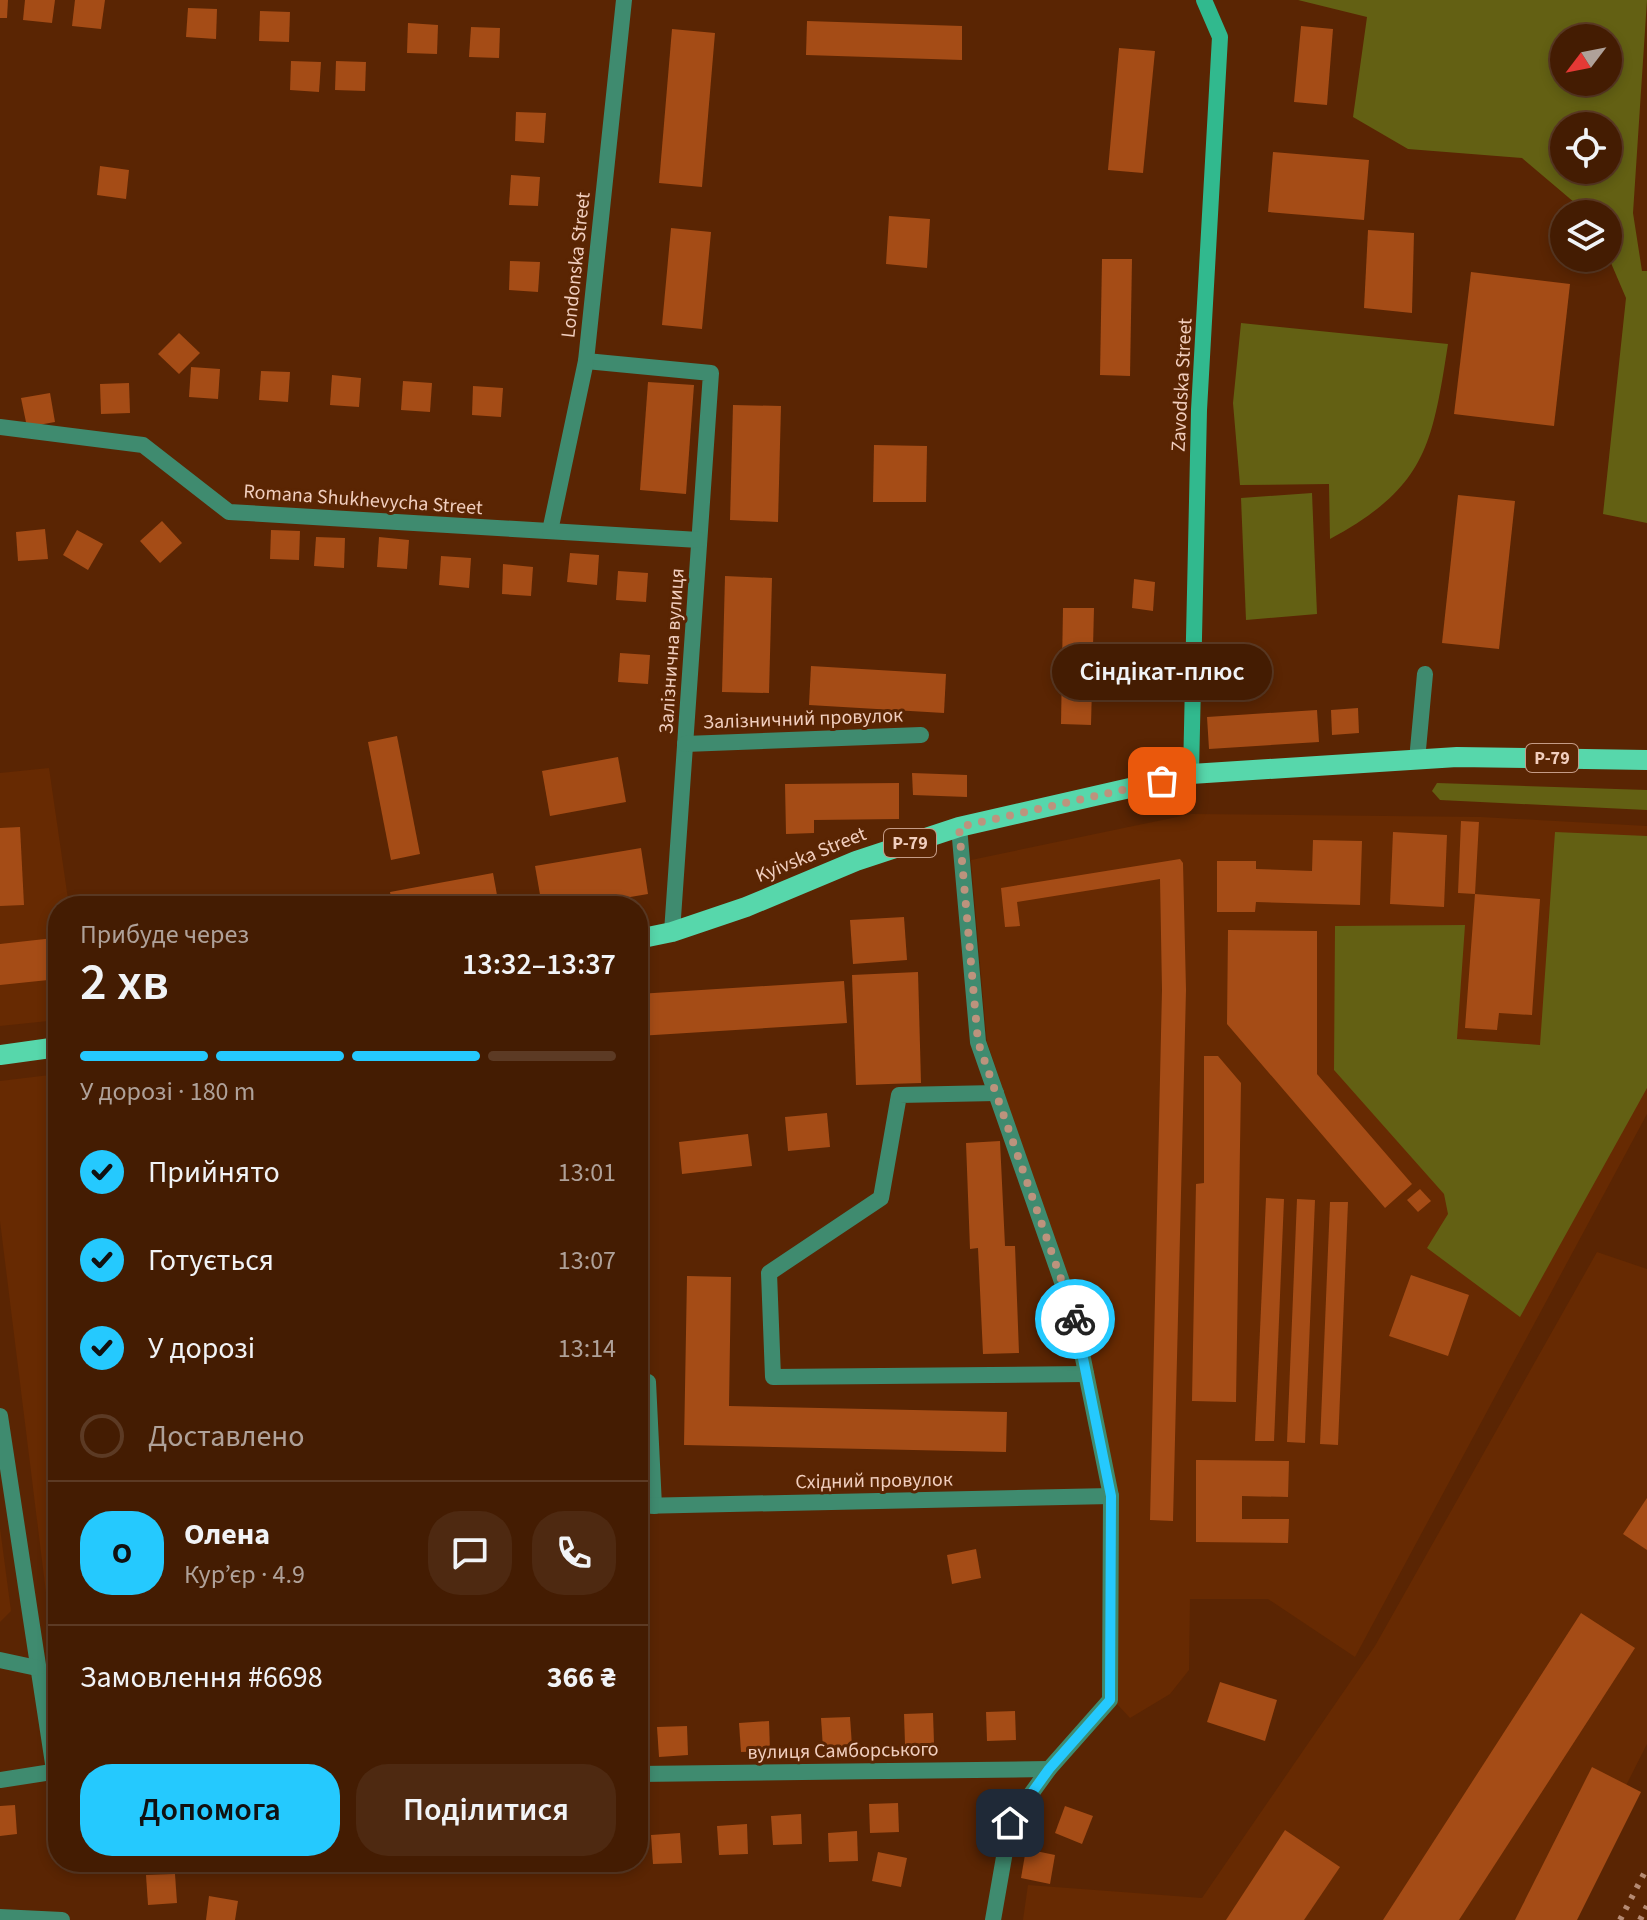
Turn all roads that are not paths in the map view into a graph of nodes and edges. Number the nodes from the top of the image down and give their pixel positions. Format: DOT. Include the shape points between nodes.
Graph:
graph roads {
  1 [pos="624,0"];
  2 [pos="1204,0"];
  3 [pos="586,361"];
  4 [pos="0,427"];
  5 [pos="550,531"];
  6 [pos="699,540"];
  7 [pos="1425,674"];
  8 [pos="921,735"];
  9 [pos="685,744"];
  10 [pos="1417,760"];
  11 [pos="1647,760"];
  12 [pos="1191,774"];
  13 [pos="959,827"];
  14 [pos="672,932"];
  15 [pos="648,937"];
  16 [pos="48,1048"];
  17 [pos="0,1055"];
  18 [pos="996,1093"];
  19 [pos="1086,1374"];
  20 [pos="0,1416"];
  21 [pos="1111,1496"];
  22 [pos="648,1506"];
  23 [pos="0,1660"];
  24 [pos="37,1668"];
  25 [pos="48,1727"];
  26 [pos="1049,1769"];
  27 [pos="48,1771"];
  28 [pos="648,1774"];
  29 [pos="0,1780"];
  30 [pos="0,1917"];
  31 [pos="62,1920"];
  32 [pos="993,1920"];
  1 -- 3 [label="street, Londonska Street"];
  2 -- 12 [label="street, Zavodska Street" via="1220,37 1199,410"];
  3 -- 5 [label="street, Londonska Street"];
  3 -- 6 [label="street, Залізнична вулиця" via="711,373"];
  4 -- 5 [label="street, Romana Shukhevycha Street" via="143,445 229,512"];
  5 -- 6 [label="street, Romana Shukhevycha Street"];
  6 -- 9 [label="street, Залізнична вулиця"];
  7 -- 10 [label="street"];
  8 -- 9 [label="street, Залізничний провулок"];
  9 -- 14 [label="street, Залізнична вулиця"];
  10 -- 11 [label="main road, Р-79"];
  10 -- 12 [label="main road, Р-79"];
  12 -- 13 [label="main road, Kyivska Street / Р-79"];
  13 -- 14 [label="main road, Kyivska Street / Р-79"];
  13 -- 18 [label="street" via="978,1042"];
  14 -- 15 [label="main road, Kyivska Street / Р-79"];
  16 -- 17 [label="main road"];
  18 -- 19 [label="street" via="1075,1319"];
  18 -- 19 [label="street" via="899,1095 881,1198 769,1273 773,1377"];
  19 -- 21 [label="street"];
  20 -- 24 [label="street"];
  21 -- 22 [label="street, Східний провулок"];
  21 -- 26 [label="street" via="1110,1700"];
  23 -- 24 [label="street"];
  24 -- 25 [label="street"];
  26 -- 28 [label="street, вулиця Самборського"];
  26 -- 32 [label="street" via="1010,1823"];
  27 -- 29 [label="street"];
  30 -- 31 [label="street"];
}
